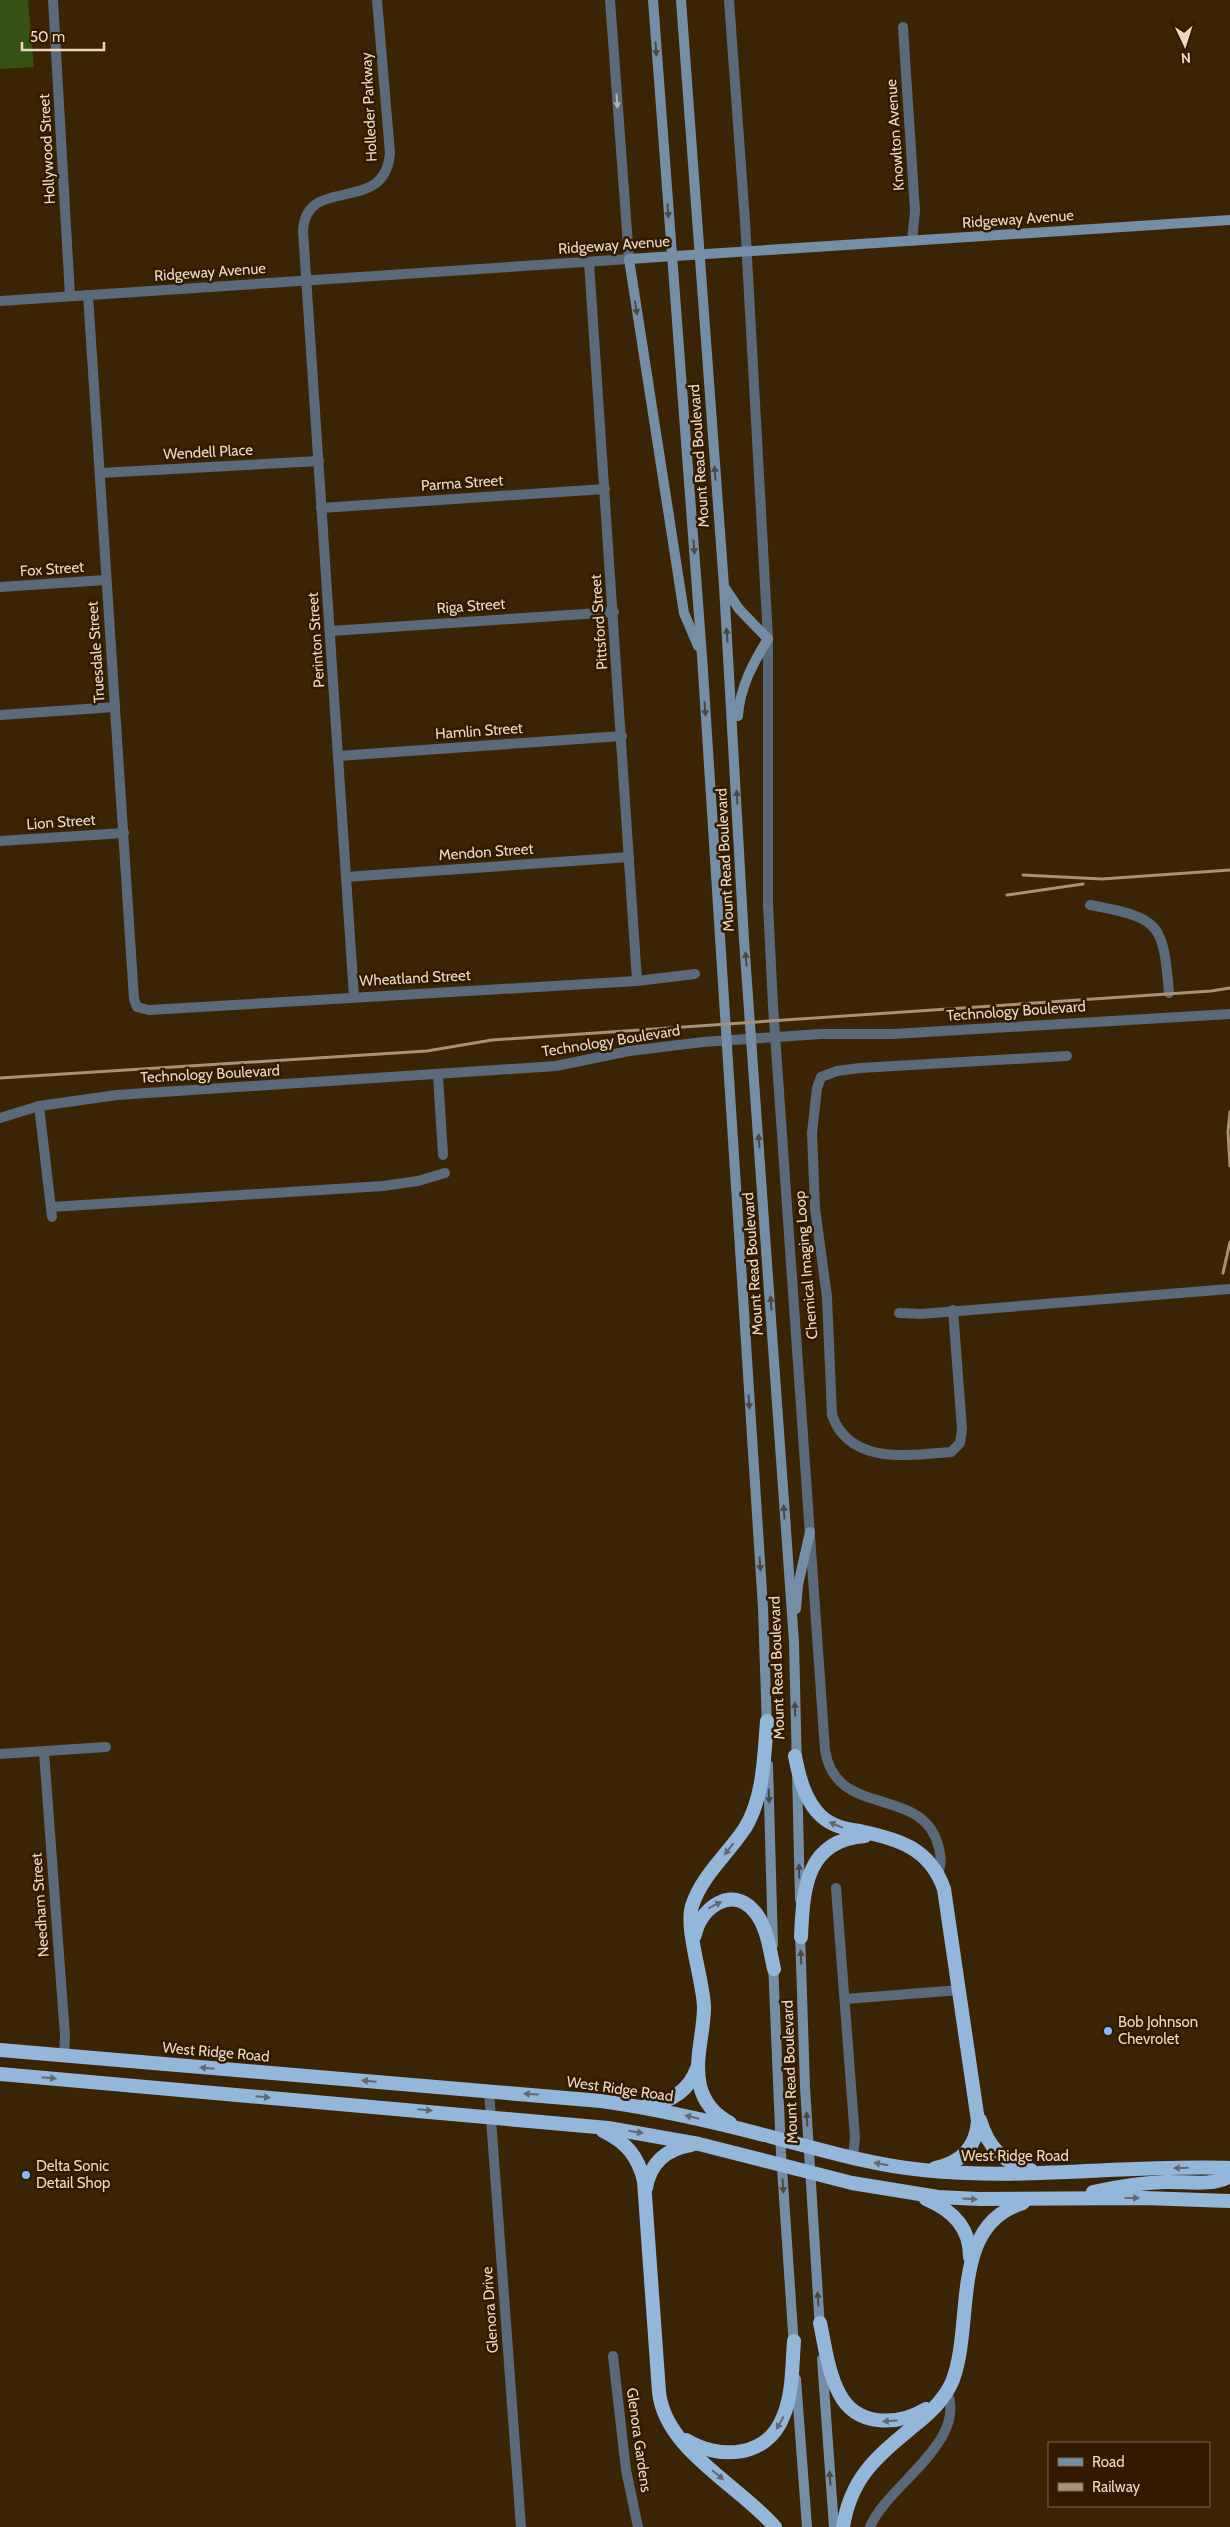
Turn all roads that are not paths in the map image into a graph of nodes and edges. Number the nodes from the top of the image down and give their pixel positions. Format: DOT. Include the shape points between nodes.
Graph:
graph roads {
  1 [pos="53,0"];
  2 [pos="377,0"];
  3 [pos="610,0"];
  4 [pos="653,0"];
  5 [pos="681,0"];
  6 [pos="729,0"];
  7 [pos="903,27"];
  8 [pos="1230,220"];
  9 [pos="912,241"];
  10 [pos="746,251"];
  11 [pos="629,259"];
  12 [pos="589,262"];
  13 [pos="306,280"];
  14 [pos="88,295"];
  15 [pos="70,296"];
  16 [pos="0,301"];
  17 [pos="319,461"];
  18 [pos="100,473"];
  19 [pos="605,489"];
  20 [pos="321,508"];
  21 [pos="106,580"];
  22 [pos="724,586"];
  23 [pos="0,587"];
  24 [pos="614,612"];
  25 [pos="331,631"];
  26 [pos="768,639"];
  27 [pos="702,656"];
  28 [pos="115,707"];
  29 [pos="0,715"];
  30 [pos="622,736"];
  31 [pos="735,749"];
  32 [pos="338,756"];
  33 [pos="124,833"];
  34 [pos="0,841"];
  35 [pos="629,857"];
  36 [pos="346,877"];
  37 [pos="1090,905"];
  38 [pos="695,974"];
  39 [pos="637,981"];
  40 [pos="1169,993"];
  41 [pos="354,997"];
  42 [pos="138,1007"];
  43 [pos="1230,1014"];
  44 [pos="1067,1056"];
  45 [pos="438,1076"];
  46 [pos="39,1106"];
  47 [pos="0,1118"];
  48 [pos="443,1155"];
  49 [pos="445,1173"];
  50 [pos="1230,1289"];
  51 [pos="954,1310"];
  52 [pos="899,1314"];
  53 [pos="810,1532"];
  54 [pos="794,1642"];
  55 [pos="767,1721"];
  56 [pos="106,1748"];
  57 [pos="44,1752"];
  58 [pos="0,1754"];
  59 [pos="795,1756"];
  60 [pos="884,1836"];
  61 [pos="938,1875"];
  62 [pos="836,1888"];
  63 [pos="801,1938"];
  64 [pos="695,1946"];
  65 [pos="774,1969"];
  66 [pos="960,1990"];
  67 [pos="845,1999"];
  68 [pos="0,2050"];
  69 [pos="64,2055"];
  70 [pos="698,2065"];
  71 [pos="0,2074"];
  72 [pos="489,2092"];
  73 [pos="632,2105"];
  74 [pos="977,2108"];
  75 [pos="491,2116"];
  76 [pos="588,2125"];
  77 [pos="739,2129"];
  78 [pos="700,2144"];
  79 [pos="852,2158"];
  80 [pos="1230,2168"];
  81 [pos="912,2169"];
  82 [pos="1049,2174"];
  83 [pos="1230,2176"];
  84 [pos="896,2191"];
  85 [pos="646,2194"];
  86 [pos="1068,2198"];
  87 [pos="1040,2199"];
  88 [pos="1230,2200"];
  89 [pos="970,2272"];
  90 [pos="820,2323"];
  91 [pos="794,2341"];
  92 [pos="613,2356"];
  93 [pos="947,2391"];
  94 [pos="672,2428"];
  95 [pos="521,2527"];
  96 [pos="638,2527"];
  97 [pos="775,2527"];
  98 [pos="807,2527"];
  99 [pos="834,2527"];
  100 [pos="843,2527"];
  101 [pos="870,2527"];
  1 -- 15 [label="street, Hollywood Street"];
  2 -- 13 [label="street, Holleder Parkway" via="389,163 383,177 370,189 322,200 306,214 303,231"];
  3 -- 11 [label="street, one-way"];
  4 -- 27 [label="main road, Mount Read Boulevard, one-way"];
  22 -- 5 [label="main road, Mount Read Boulevard, one-way"];
  6 -- 10 [label="street"];
  7 -- 9 [label="street, Knowlton Avenue" via="916,211"];
  8 -- 9 [label="main road, Ridgeway Avenue"];
  9 -- 10 [label="main road, Ridgeway Avenue"];
  10 -- 11 [label="main road, Ridgeway Avenue"];
  10 -- 26 [label="street"];
  11 -- 12 [label="street, Ridgeway Avenue"];
  11 -- 27 [label="main road, one-way" via="684,613"];
  12 -- 13 [label="street, Ridgeway Avenue"];
  12 -- 19 [label="street, Pittsford Street"];
  13 -- 14 [label="street, Ridgeway Avenue"];
  13 -- 17 [label="street, Perinton Street"];
  14 -- 15 [label="street, Ridgeway Avenue"];
  14 -- 18 [label="street, Truesdale Street"];
  15 -- 16 [label="street, Ridgeway Avenue"];
  17 -- 18 [label="street, Wendell Place"];
  17 -- 20 [label="street, Perinton Street"];
  18 -- 21 [label="street, Truesdale Street"];
  19 -- 20 [label="street, Parma Street"];
  19 -- 24 [label="street, Pittsford Street"];
  20 -- 25 [label="street, Perinton Street"];
  21 -- 23 [label="street, Fox Street"];
  21 -- 28 [label="street, Truesdale Street"];
  22 -- 26 [label="main road" via="739,610"];
  31 -- 22 [label="main road, Mount Read Boulevard, one-way"];
  24 -- 25 [label="street, Riga Street"];
  24 -- 30 [label="street, Pittsford Street"];
  25 -- 32 [label="street, Perinton Street"];
  26 -- 31 [label="main road" via="746,678 739,701"];
  26 -- 53 [label="street" via="768,904 772,1006"];
  27 -- 55 [label="main road, Mount Read Boulevard, one-way" via="763,1608"];
  28 -- 29 [label="street"];
  28 -- 33 [label="street, Truesdale Street"];
  30 -- 32 [label="street, Hamlin Street"];
  30 -- 35 [label="street, Pittsford Street"];
  54 -- 31 [label="main road, Mount Read Boulevard, one-way"];
  32 -- 36 [label="street, Perinton Street"];
  33 -- 34 [label="street, Lion Street"];
  33 -- 42 [label="street, Truesdale Street" via="134,999"];
  35 -- 36 [label="street, Mendon Street"];
  35 -- 39 [label="street, Pittsford Street"];
  36 -- 41 [label="street, Perinton Street"];
  37 -- 40 [label="street" via="1132,912 1153,924 1165,947"];
  38 -- 39 [label="street, Wheatland Street"];
  39 -- 41 [label="street, Wheatland Street"];
  41 -- 42 [label="street, Wheatland Street" via="149,1010"];
  43 -- 45 [label="street, Technology Boulevard" via="703,1042 629,1051 556,1066"];
  44 -- 51 [label="street, Chemical Imaging Loop" via="860,1068 821,1077 816,1088 812,1133 815,1199 827,1297 832,1415 836,1427 844,1435 858,1445 886,1456 951,1452 960,1444 962,1429"];
  45 -- 46 [label="street, Technology Boulevard" via="117,1095"];
  45 -- 48 [label="street"];
  46 -- 47 [label="street, Technology Boulevard"];
  46 -- 49 [label="street" via="51,1212 383,1186"];
  50 -- 51 [label="street"];
  51 -- 52 [label="street"];
  53 -- 54 [label="main road" via="798,1585"];
  53 -- 61 [label="street" via="824,1743 830,1768 852,1793 903,1808 927,1824 940,1851"];
  59 -- 54 [label="main road, Mount Read Boulevard, one-way"];
  55 -- 64 [label="highway, one-way" via="755,1808 741,1833 703,1883 692,1906"];
  55 -- 65 [label="main road, Mount Read Boulevard, one-way"];
  56 -- 57 [label="street"];
  57 -- 58 [label="street"];
  57 -- 69 [label="street, Needham Street"];
  60 -- 59 [label="highway, one-way" via="839,1827 820,1815 807,1794"];
  63 -- 59 [label="main road, Mount Read Boulevard, one-way"];
  60 -- 61 [label="highway" via="912,1848"];
  60 -- 63 [label="highway" via="861,1836 840,1841 817,1858 806,1890"];
  61 -- 66 [label="highway" via="947,1901"];
  62 -- 67 [label="street"];
  90 -- 63 [label="main road, Mount Read Boulevard, one-way" via="805,2087"];
  64 -- 65 [label="highway, one-way" via="697,1925 706,1910 724,1901 740,1902 752,1908 760,1919"];
  64 -- 70 [label="highway" via="704,2006"];
  65 -- 91 [label="main road, Mount Read Boulevard, one-way"];
  66 -- 67 [label="street"];
  66 -- 74 [label="highway"];
  67 -- 79 [label="street" via="855,2138"];
  68 -- 69 [label="highway, West Ridge Road"];
  72 -- 69 [label="highway, West Ridge Road, one-way"];
  70 -- 73 [label="highway" via="691,2082 676,2096 657,2103"];
  70 -- 77 [label="highway" via="700,2084 709,2105"];
  71 -- 75 [label="highway, one-way"];
  73 -- 72 [label="highway, West Ridge Road, one-way"];
  72 -- 75 [label="street, Glenora Drive"];
  77 -- 73 [label="highway, West Ridge Road, one-way"];
  74 -- 81 [label="highway" via="976,2133 963,2157 942,2167"];
  74 -- 82 [label="highway" via="985,2136 998,2154 1022,2168"];
  75 -- 76 [label="highway"];
  75 -- 95 [label="street, Glenora Drive"];
  76 -- 78 [label="highway, one-way"];
  76 -- 85 [label="highway" via="616,2138 631,2150 641,2168"];
  77 -- 79 [label="highway, West Ridge Road"];
  78 -- 84 [label="highway"];
  78 -- 85 [label="highway" via="681,2147 661,2157 652,2170"];
  81 -- 79 [label="highway, West Ridge Road, one-way"];
  80 -- 82 [label="highway, West Ridge Road, one-way"];
  81 -- 82 [label="highway, West Ridge Road"];
  83 -- 86 [label="highway" via="1210,2182 1115,2187"];
  84 -- 87 [label="highway, one-way" via="979,2199"];
  84 -- 89 [label="highway" via="934,2203 957,2219 969,2241"];
  85 -- 94 [label="highway" via="660,2398 664,2415"];
  86 -- 87 [label="highway"];
  86 -- 88 [label="highway, one-way"];
  87 -- 89 [label="highway" via="1011,2207 992,2220 977,2243"];
  89 -- 93 [label="highway" via="957,2363"];
  93 -- 90 [label="highway, one-way" via="926,2409 903,2420 884,2422 861,2415 839,2395"];
  99 -- 90 [label="main road, Mount Read Boulevard, one-way"];
  91 -- 94 [label="highway, one-way" via="785,2414 777,2429 763,2442 741,2452 722,2453 691,2443"];
  91 -- 98 [label="main road, Mount Read Boulevard"];
  92 -- 96 [label="street, Glenora Gardens" via="626,2470"];
  93 -- 100 [label="highway" via="931,2412 882,2453 865,2472 851,2495"];
  93 -- 101 [label="street" via="950,2411 937,2444 888,2499"];
  94 -- 97 [label="highway, one-way" via="688,2448"];
}
